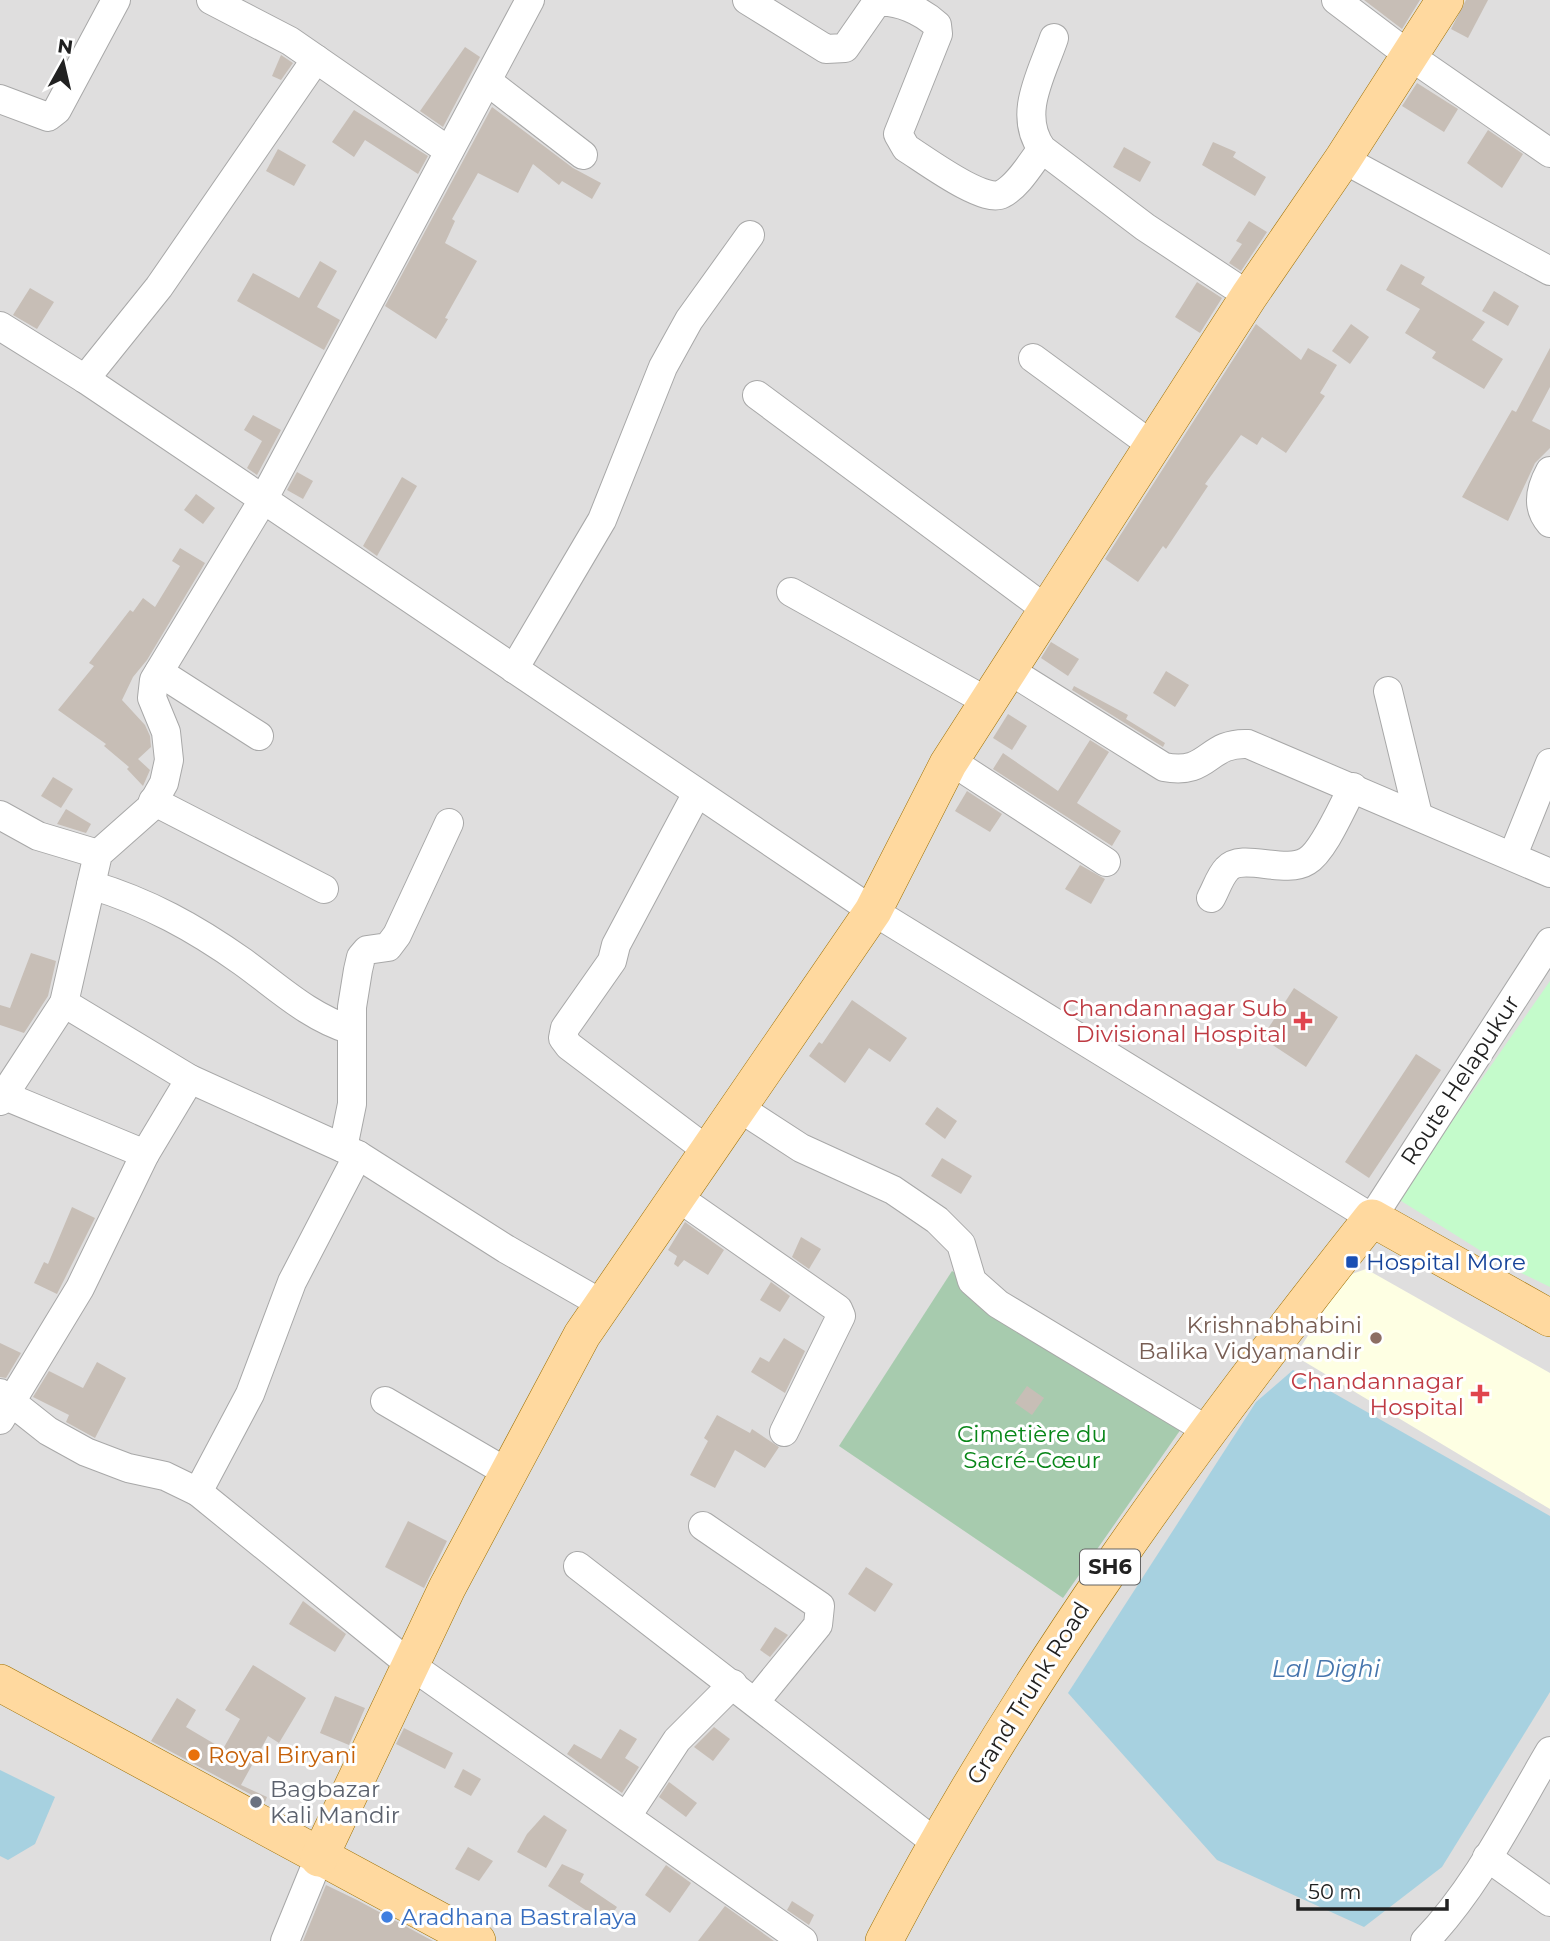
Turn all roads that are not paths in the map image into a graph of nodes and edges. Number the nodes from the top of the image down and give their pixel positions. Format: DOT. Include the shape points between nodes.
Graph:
graph roads {
  1 [pos="116,0"];
  2 [pos="211,0"];
  3 [pos="530,0"];
  4 [pos="747,0"];
  5 [pos="1336,0"];
  6 [pos="1446,0"];
  7 [pos="1054,38"];
  8 [pos="1410,56"];
  9 [pos="316,59"];
  10 [pos="486,81"];
  11 [pos="0,99"];
  12 [pos="1042,149"];
  13 [pos="449,151"];
  14 [pos="1550,153"];
  15 [pos="583,155"];
  16 [pos="1343,159"];
  17 [pos="750,235"];
  18 [pos="1550,271"];
  19 [pos="1249,296"];
  20 [pos="0,326"];
  21 [pos="1033,358"];
  22 [pos="85,379"];
  23 [pos="757,395"];
  24 [pos="1153,446"];
  25 [pos="1550,471"];
  26 [pos="263,500"];
  27 [pos="1550,523"];
  28 [pos="790,592"];
  29 [pos="1047,610"];
  30 [pos="514,669"];
  31 [pos="1009,670"];
  32 [pos="159,672"];
  33 [pos="1388,691"];
  34 [pos="988,702"];
  35 [pos="259,736"];
  36 [pos="951,761"];
  37 [pos="1550,762"];
  38 [pos="1353,787"];
  39 [pos="697,793"];
  40 [pos="153,801"];
  41 [pos="0,815"];
  42 [pos="1418,815"];
  43 [pos="449,823"];
  44 [pos="98,854"];
  45 [pos="1513,855"];
  46 [pos="1106,862"];
  47 [pos="1550,873"];
  48 [pos="91,885"];
  49 [pos="324,889"];
  50 [pos="1211,898"];
  51 [pos="873,911"];
  52 [pos="1550,942"];
  53 [pos="64,1003"];
  54 [pos="351,1030"];
  55 [pos="190,1079"];
  56 [pos="2,1099"];
  57 [pos="737,1107"];
  58 [pos="708,1150"];
  59 [pos="350,1152"];
  60 [pos="145,1154"];
  61 [pos="676,1196"];
  62 [pos="1372,1218"];
  63 [pos="602,1304"];
  64 [pos="1550,1318"];
  65 [pos="385,1401"];
  66 [pos="4,1404"];
  67 [pos="784,1432"];
  68 [pos="1210,1432"];
  69 [pos="508,1473"];
  70 [pos="198,1492"];
  71 [pos="703,1526"];
  72 [pos="578,1566"];
  73 [pos="412,1667"];
  74 [pos="0,1683"];
  75 [pos="733,1684"];
  76 [pos="755,1702"];
  77 [pos="1550,1751"];
  78 [pos="626,1816"];
  79 [pos="936,1843"];
  80 [pos="1487,1857"];
  81 [pos="319,1858"];
  82 [pos="1550,1902"];
  83 [pos="1437,1937"];
  84 [pos="285,1941"];
  85 [pos="477,1941"];
  86 [pos="803,1941"];
  87 [pos="884,1941"];
  1 -- 11 [label="street" via="57,110 48,117"];
  2 -- 9 [label="street"];
  3 -- 10 [label="street"];
  4 -- 12 [label="street" via="825,50 836,51 845,48 877,2 898,2 928,16 938,34 898,134 900,141 988,197 1006,192"];
  5 -- 8 [label="street"];
  6 -- 8 [label="main road"];
  7 -- 12 [label="street" via="1029,114 1032,135"];
  8 -- 14 [label="street"];
  8 -- 16 [label="main road"];
  9 -- 13 [label="street"];
  9 -- 22 [label="street" via="159,287"];
  10 -- 13 [label="street"];
  10 -- 15 [label="street"];
  12 -- 19 [label="street" via="1145,227"];
  13 -- 26 [label="street"];
  16 -- 18 [label="street"];
  16 -- 19 [label="main road"];
  17 -- 30 [label="street" via="682,332 663,367 602,520"];
  19 -- 24 [label="main road"];
  20 -- 22 [label="street"];
  21 -- 24 [label="street"];
  22 -- 26 [label="street"];
  23 -- 29 [label="street"];
  24 -- 29 [label="main road"];
  25 -- 27 [label="street" via="1539,501"];
  26 -- 30 [label="street"];
  26 -- 32 [label="street"];
  28 -- 34 [label="street"];
  29 -- 31 [label="main road"];
  30 -- 39 [label="street"];
  31 -- 34 [label="main road"];
  31 -- 38 [label="street" via="1164,767 1194,768 1222,747 1248,744"];
  32 -- 35 [label="street"];
  32 -- 40 [label="street" via="152,698 166,732 169,760 164,783"];
  33 -- 42 [label="street"];
  34 -- 36 [label="main road"];
  36 -- 46 [label="street"];
  36 -- 51 [label="main road"];
  37 -- 45 [label="street"];
  38 -- 42 [label="street"];
  38 -- 50 [label="street" via="1308,861 1275,867 1236,863 1227,869"];
  39 -- 51 [label="street"];
  39 -- 58 [label="street" via="616,945 612,961 565,1028 563,1038"];
  40 -- 44 [label="street"];
  40 -- 49 [label="street"];
  41 -- 44 [label="street" via="38,836"];
  42 -- 45 [label="street"];
  43 -- 54 [label="street" via="397,935 388,947 367,950 362,957"];
  44 -- 48 [label="street"];
  45 -- 47 [label="street"];
  48 -- 53 [label="street"];
  48 -- 54 [label="street" via="160,910 243,962 323,1021"];
  51 -- 57 [label="main road"];
  51 -- 62 [label="street"];
  52 -- 62 [label="street, Route Helapukur"];
  53 -- 55 [label="street"];
  53 -- 56 [label="street"];
  54 -- 59 [label="street"];
  55 -- 59 [label="street"];
  55 -- 60 [label="street"];
  56 -- 60 [label="street"];
  57 -- 58 [label="main road"];
  57 -- 68 [label="street" via="801,1148 884,1185 926,1212 961,1244 972,1281 998,1304"];
  58 -- 61 [label="main road"];
  59 -- 63 [label="street"];
  59 -- 70 [label="street" via="292,1282 250,1394"];
  60 -- 66 [label="street" via="80,1288"];
  61 -- 63 [label="main road"];
  61 -- 67 [label="street" via="838,1309 841,1316"];
  62 -- 64 [label="main road"];
  62 -- 68 [label="main road, Grand Trunk Road / SH6"];
  63 -- 69 [label="main road"];
  65 -- 69 [label="street"];
  66 -- 70 [label="street" via="86,1452 128,1468 165,1475"];
  68 -- 79 [label="main road, Grand Trunk Road / SH6" via="1073,1619"];
  69 -- 73 [label="main road" via="447,1588"];
  70 -- 73 [label="street"];
  71 -- 76 [label="street" via="820,1606 818,1625"];
  72 -- 75 [label="street"];
  73 -- 78 [label="street"];
  73 -- 81 [label="main road"];
  74 -- 81 [label="main road"];
  75 -- 76 [label="street"];
  75 -- 78 [label="street" via="677,1740"];
  76 -- 79 [label="street"];
  77 -- 80 [label="street"];
  78 -- 86 [label="street"];
  79 -- 87 [label="main road, Grand Trunk Road / SH6"];
  80 -- 82 [label="street"];
  80 -- 83 [label="street"];
  81 -- 84 [label="street"];
  81 -- 85 [label="main road"];
}
